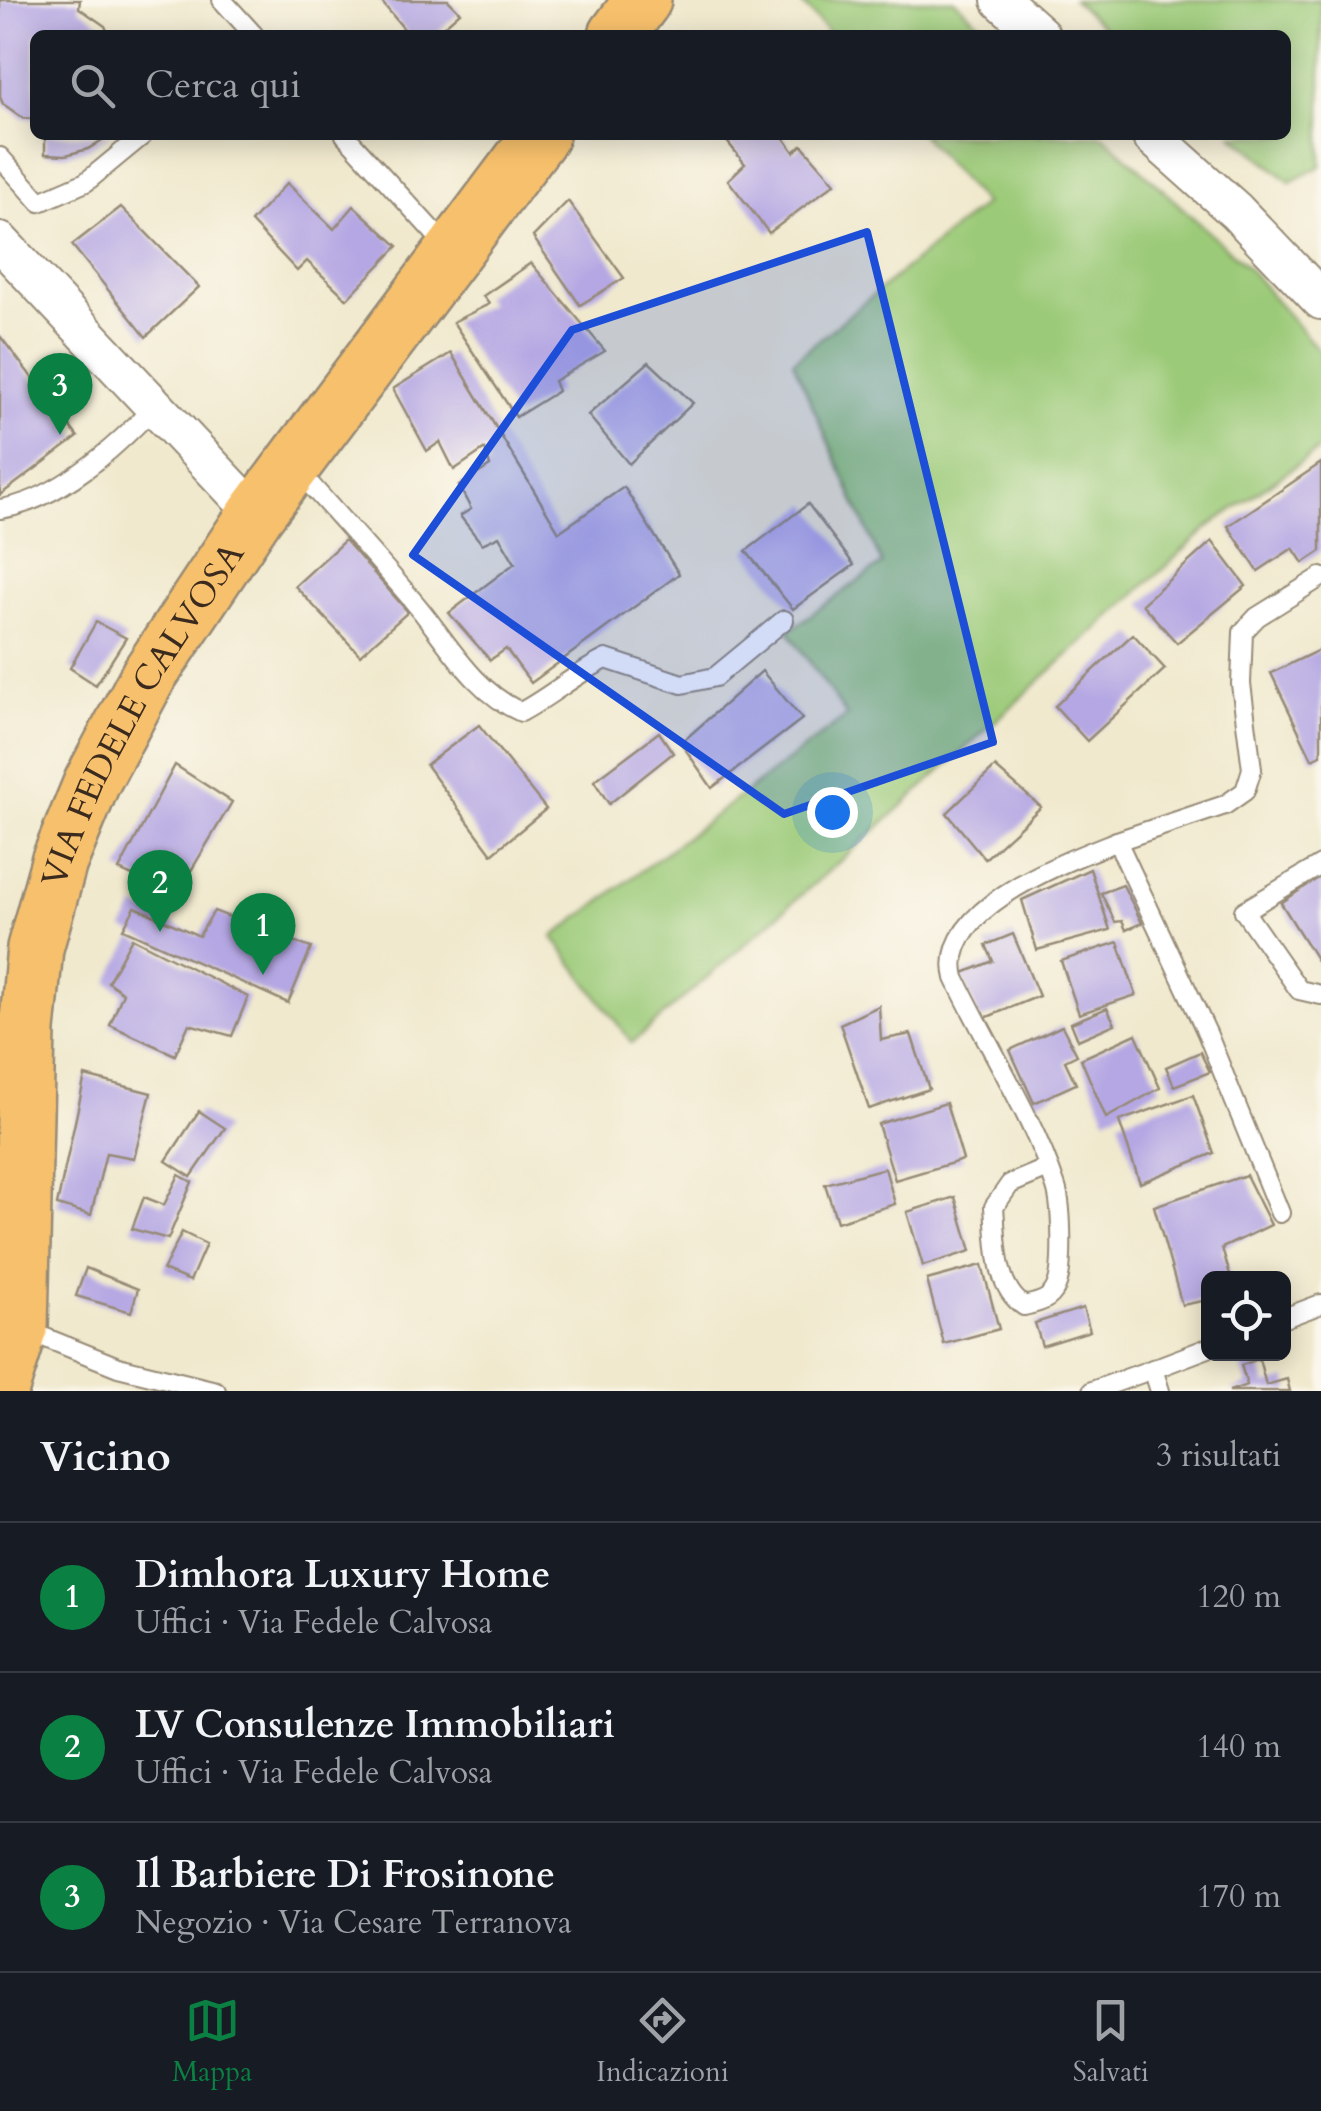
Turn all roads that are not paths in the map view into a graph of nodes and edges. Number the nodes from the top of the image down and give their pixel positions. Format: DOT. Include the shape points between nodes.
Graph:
graph roads {
  1 [pos="222,0"];
  2 [pos="643,0"];
  3 [pos="1001,0"];
  4 [pos="249,30"];
  5 [pos="620,30"];
  6 [pos="1034,30"];
  7 [pos="137,140"];
  8 [pos="350,140"];
  9 [pos="537,140"];
  10 [pos="1158,140"];
  11 [pos="0,157"];
  12 [pos="0,242"];
  13 [pos="452,253"];
  14 [pos="1321,300"];
  15 [pos="156,406"];
  16 [pos="292,464"];
  17 [pos="0,509"];
  18 [pos="256,514"];
  19 [pos="1321,577"];
  20 [pos="784,620"];
  21 [pos="1117,841"];
  22 [pos="1321,864"];
  23 [pos="1321,995"];
  24 [pos="1048,1168"];
  25 [pos="1280,1213"];
  26 [pos="1321,1304"];
  27 [pos="1291,1315"];
  28 [pos="20,1328"];
  29 [pos="1201,1351"];
  30 [pos="1154,1369"];
  31 [pos="0,1391"];
  32 [pos="216,1391"];
  33 [pos="1092,1391"];
  34 [pos="1160,1391"];
  1 -- 4 [label="lane"];
  2 -- 5 [label="main road"];
  3 -- 6 [label="street"];
  7 -- 11 [label="lane" via="86,182 40,202"];
  8 -- 13 [label="lane"];
  9 -- 13 [label="main road, VIA FEDELE CALVOSA"];
  10 -- 14 [label="street"];
  12 -- 15 [label="street"];
  13 -- 16 [label="main road, VIA FEDELE CALVOSA"];
  15 -- 17 [label="lane" via="45,496"];
  15 -- 18 [label="street"];
  16 -- 18 [label="main road, VIA FEDELE CALVOSA"];
  16 -- 20 [label="lane" via="473,678 499,703 521,712 606,659 682,684 715,677"];
  18 -- 28 [label="main road, VIA FEDELE CALVOSA" via="150,675 92,782 59,862 36,948 27,1030"];
  19 -- 21 [label="lane" via="1243,632 1241,684 1252,769 1245,791 1224,805"];
  21 -- 24 [label="lane" via="1030,877 983,912 954,946 955,978"];
  21 -- 25 [label="lane" via="1207,1032"];
  22 -- 23 [label="lane" via="1244,911 1299,990"];
  24 -- 24 [label="lane" via="1057,1190 1056,1287 1044,1302 1024,1306 1004,1283 994,1207 1010,1184"];
  26 -- 27 [label="lane"];
  28 -- 31 [label="main road, VIA FEDELE CALVOSA"];
  28 -- 32 [label="lane" via="118,1367"];
  29 -- 30 [label="lane"];
  30 -- 33 [label="lane"];
  30 -- 34 [label="lane"];
}
